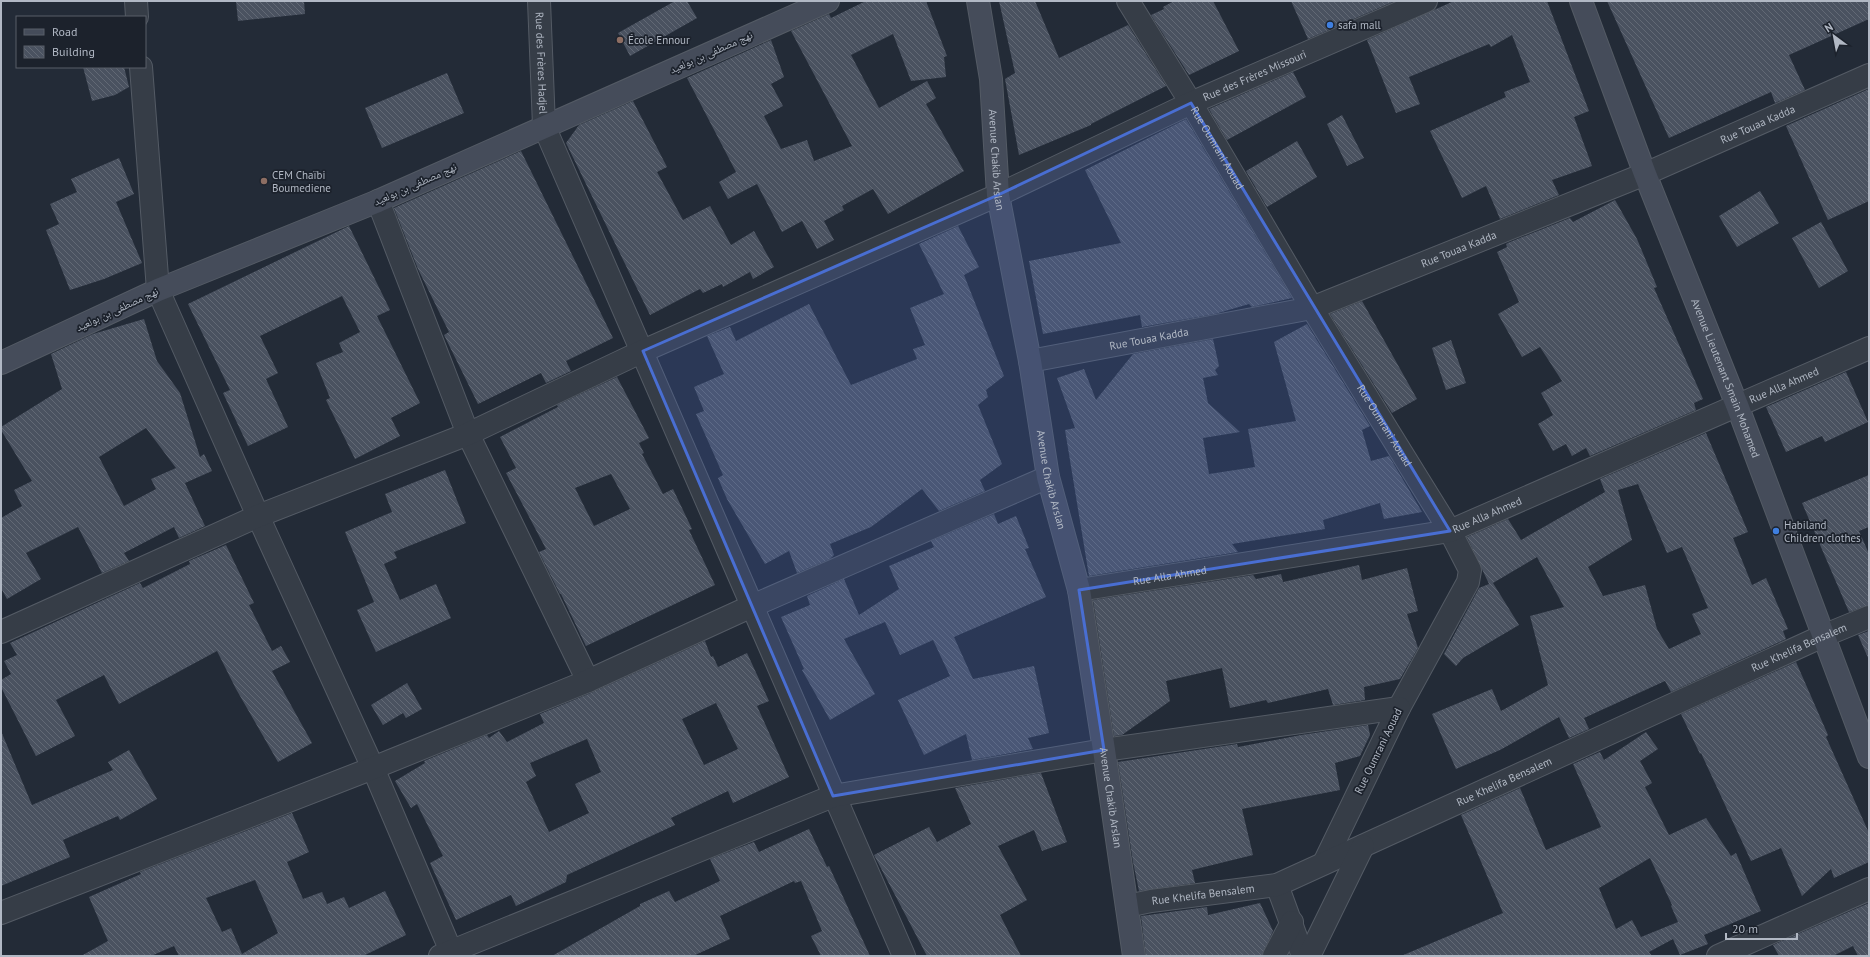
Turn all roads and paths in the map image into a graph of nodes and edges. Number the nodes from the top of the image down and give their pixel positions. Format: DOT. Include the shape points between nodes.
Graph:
graph roads {
  1 [pos="136,1"];
  2 [pos="539,1"];
  3 [pos="828,1"];
  4 [pos="978,1"];
  5 [pos="1128,1"];
  6 [pos="1426,1"];
  7 [pos="1581,1"];
  8 [pos="137,16"];
  9 [pos="141,68"];
  10 [pos="1869,75"];
  11 [pos="1191,103"];
  12 [pos="544,126"];
  13 [pos="1645,174"];
  14 [pos="998,195"];
  15 [pos="378,200"];
  16 [pos="158,290"];
  17 [pos="1312,308"];
  18 [pos="1869,348"];
  19 [pos="643,351"];
  20 [pos="1030,361"];
  21 [pos="1,363"];
  22 [pos="1737,405"];
  23 [pos="468,434"];
  24 [pos="1048,477"];
  25 [pos="258,516"];
  26 [pos="1450,532"];
  27 [pos="1079,590"];
  28 [pos="752,606"];
  29 [pos="1869,617"];
  30 [pos="1,632"];
  31 [pos="1823,636"];
  32 [pos="588,681"];
  33 [pos="1399,708"];
  34 [pos="1104,750"];
  35 [pos="1869,757"];
  36 [pos="373,768"];
  37 [pos="834,796"];
  38 [pos="1363,846"];
  39 [pos="1324,862"];
  40 [pos="1277,885"];
  41 [pos="1869,889"];
  42 [pos="1127,906"];
  43 [pos="1,913"];
  44 [pos="1292,922"];
  45 [pos="448,954"];
  46 [pos="1132,955"];
  47 [pos="904,956"];
  48 [pos="1274,956"];
  49 [pos="1303,956"];
  50 [pos="1309,956"];
  51 [pos="1718,956"];
  1 -- 8 [label="street"];
  2 -- 12 [label="street, Rue des Frères Hadjel"];
  3 -- 12 [label="main road, نهج مصطفى بن بولعيد"];
  4 -- 14 [label="main road, Avenue Chakib Arslan" via="991,79"];
  5 -- 11 [label="street, Rue Oumrani Aouad"];
  6 -- 11 [label="street, Rue des Frères Missouri"];
  7 -- 13 [label="main road, Avenue Lieutenant Smain Mohamed"];
  9 -- 16 [label="street"];
  10 -- 13 [label="street, Rue Touaa Kadda"];
  11 -- 14 [label="street, Rue des Frères Missouri"];
  11 -- 17 [label="street, Rue Oumrani Aouad"];
  12 -- 15 [label="main road, نهج مصطفى بن بولعيد"];
  12 -- 19 [label="street"];
  13 -- 17 [label="street, Rue Touaa Kadda"];
  13 -- 22 [label="main road, Avenue Lieutenant Smain Mohamed"];
  14 -- 19 [label="street, Rue des Frères Missouri"];
  14 -- 20 [label="main road, Avenue Chakib Arslan"];
  15 -- 16 [label="main road, نهج مصطفى بن بولعيد"];
  15 -- 23 [label="street"];
  16 -- 21 [label="main road, نهج مصطفى بن بولعيد"];
  16 -- 25 [label="street"];
  17 -- 20 [label="street, Rue Touaa Kadda"];
  17 -- 26 [label="street, Rue Oumrani Aouad"];
  18 -- 22 [label="street, Rue Alla Ahmed"];
  19 -- 23 [label="street, Rue des Frères Missouri"];
  19 -- 28 [label="street"];
  20 -- 24 [label="main road, Avenue Chakib Arslan"];
  22 -- 26 [label="street, Rue Alla Ahmed"];
  22 -- 31 [label="main road, Avenue Lieutenant Smain Mohamed"];
  23 -- 25 [label="street, Rue des Frères Missouri"];
  23 -- 32 [label="street"];
  24 -- 27 [label="main road, Avenue Chakib Arslan"];
  24 -- 28 [label="street"];
  25 -- 30 [label="street, Rue des Frères Missouri"];
  25 -- 36 [label="street"];
  26 -- 27 [label="street, Rue Alla Ahmed"];
  26 -- 33 [label="street, Rue Oumrani Aouad" via="1470,570 1468,582"];
  27 -- 34 [label="main road, Avenue Chakib Arslan"];
  28 -- 32 [label="street"];
  28 -- 37 [label="street"];
  29 -- 31 [label="street, Rue Khelifa Bensalem"];
  31 -- 35 [label="main road, Avenue Lieutenant Smain Mohamed"];
  31 -- 38 [label="street, Rue Khelifa Bensalem"];
  32 -- 36 [label="street"];
  33 -- 34 [label="street"];
  33 -- 39 [label="street, Rue Oumrani Aouad"];
  34 -- 37 [label="street"];
  34 -- 42 [label="main road, Avenue Chakib Arslan"];
  36 -- 43 [label="street"];
  36 -- 45 [label="street"];
  37 -- 45 [label="street"];
  37 -- 47 [label="street"];
  38 -- 39 [label="street, Rue Khelifa Bensalem"];
  38 -- 50 [label="street"];
  39 -- 40 [label="street, Rue Khelifa Bensalem"];
  40 -- 42 [label="street, Rue Khelifa Bensalem"];
  40 -- 44 [label="street"];
  41 -- 51 [label="street"];
  42 -- 46 [label="main road, Avenue Chakib Arslan"];
  44 -- 48 [label="street"];
  44 -- 49 [label="street"];
}
